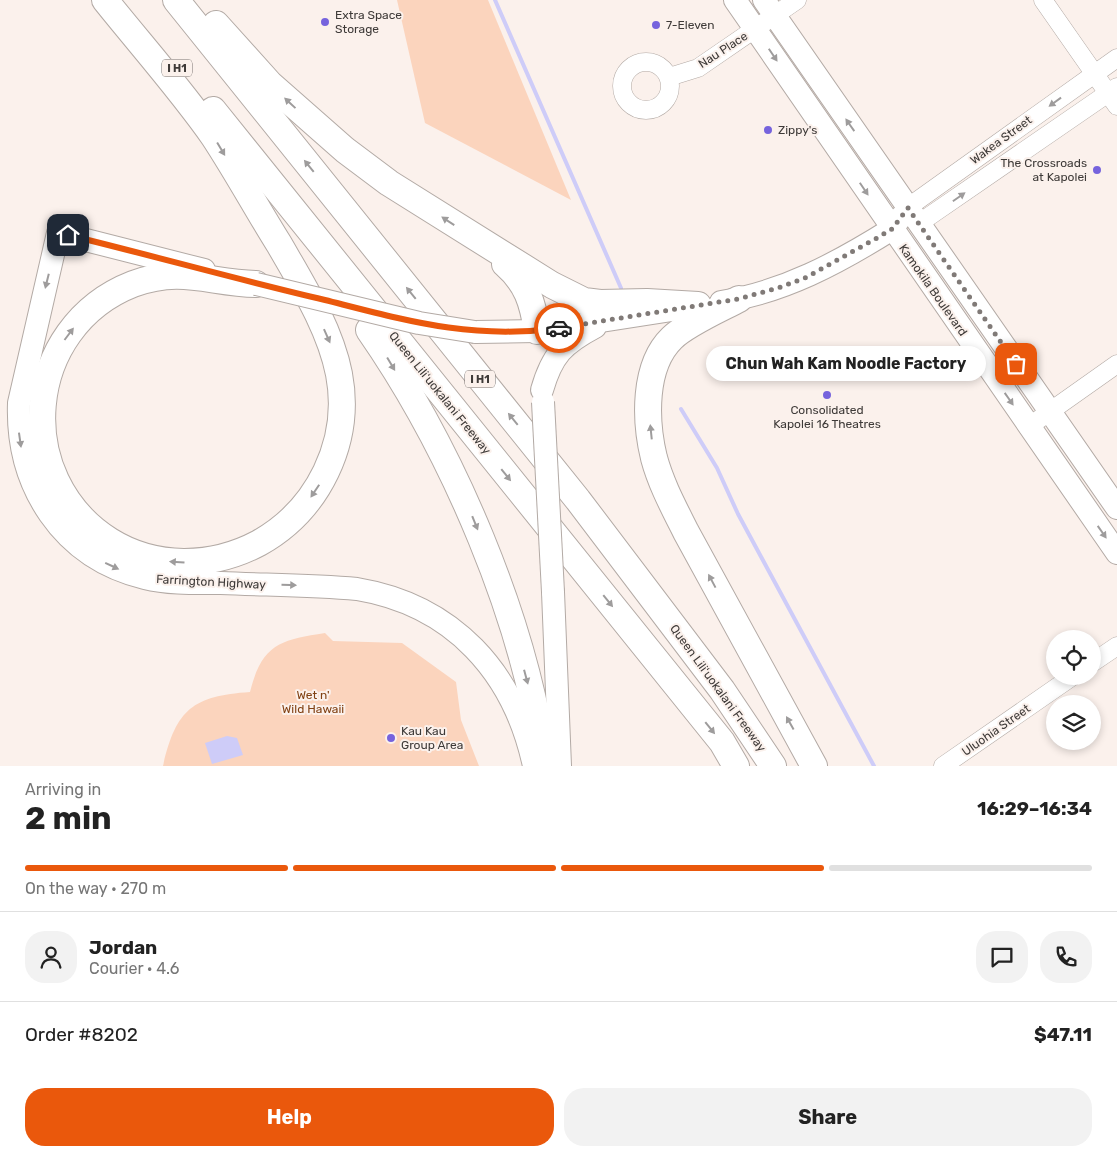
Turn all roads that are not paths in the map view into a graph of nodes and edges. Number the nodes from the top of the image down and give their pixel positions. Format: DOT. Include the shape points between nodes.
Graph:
graph roads {
  1 [pos="105,0"];
  2 [pos="120,0"];
  3 [pos="176,0"];
  4 [pos="196,0"];
  5 [pos="735,0"];
  6 [pos="797,0"];
  7 [pos="1043,0"];
  8 [pos="769,8"];
  9 [pos="756,30"];
  10 [pos="1117,58"];
  11 [pos="1094,74"];
  12 [pos="669,77"];
  13 [pos="1114,95"];
  14 [pos="234,136"];
  15 [pos="913,216"];
  16 [pos="892,229"];
  17 [pos="58,233"];
  18 [pos="489,248"];
  19 [pos="256,284"];
  20 [pos="738,299"];
  21 [pos="698,305"];
  22 [pos="606,322"];
  23 [pos="537,331"];
  24 [pos="1117,364"];
  25 [pos="543,396"];
  26 [pos="1049,411"];
  27 [pos="1028,427"];
  28 [pos="578,500"];
  29 [pos="1117,508"];
  30 [pos="1117,553"];
  31 [pos="1117,646"];
  32 [pos="1101,657"];
  33 [pos="1060,685"];
  34 [pos="534,766"];
  35 [pos="545,766"];
  36 [pos="560,766"];
  37 [pos="736,766"];
  38 [pos="773,766"];
  39 [pos="793,766"];
  40 [pos="814,766"];
  41 [pos="944,766"];
  1 -- 19 [label="highway, one-way" via="213,136 297,275 330,344 342,391 338,439 328,469 307,503 282,528 242,551 210,560 176,562 127,550 86,522 64,496 50,465 42,432 43,398 47,377 58,351 90,311 133,285 182,275"];
  2 -- 14 [label="highway, Queen Liliʻuokalani Freeway / I H1"];
  28 -- 3 [label="highway, Queen Liliʻuokalani Freeway / I H1, one-way"];
  18 -- 4 [label="highway, one-way" via="389,184 305,117 270,84"];
  5 -- 9 [label="main road, Kamokila Boulevard"];
  6 -- 8 [label="street, Nau Place"];
  7 -- 11 [label="street"];
  8 -- 9 [label="street, Nau Place"];
  15 -- 8 [label="main road, Kamokila Boulevard, one-way"];
  9 -- 12 [label="street, Nau Place" via="698,68"];
  9 -- 16 [label="main road, Kamokila Boulevard, one-way"];
  10 -- 11 [label="street, Wakea Street"];
  11 -- 13 [label="street"];
  11 -- 15 [label="street, Wakea Street, one-way"];
  15 -- 13 [label="street, Wakea Street, one-way"];
  14 -- 35 [label="highway, one-way" via="318,262 386,354 445,461 472,516 505,605 531,696"];
  14 -- 37 [label="highway, Queen Liliʻuokalani Freeway / I H1, one-way" via="722,742"];
  15 -- 16 [label="main road, Wakea Street"];
  15 -- 26 [label="main road, Kamokila Boulevard"];
  16 -- 20 [label="main road, Wakea Street" via="805,278"];
  16 -- 27 [label="main road, Kamokila Boulevard, one-way"];
  17 -- 19 [label="main road, Wakea Street"];
  17 -- 34 [label="main road, Farrington Highway, one-way" via="21,386 18,420 27,472 42,503 63,531 101,561 146,578 357,588 383,593 418,606 450,625 477,649 518,713"];
  18 -- 21 [label="highway" via="584,300 600,304"];
  18 -- 23 [label="highway" via="528,292 534,306"];
  19 -- 23 [label="main road, Wakea Street, bridge" via="419,323 476,332"];
  20 -- 21 [label="main road, Wakea Street"];
  40 -- 20 [label="highway, one-way" via="686,532 666,492 654,457 650,382 659,354 674,336"];
  21 -- 22 [label="main road, Wakea Street"];
  22 -- 23 [label="main road, Wakea Street"];
  22 -- 25 [label="main road" via="558,352 548,372"];
  23 -- 25 [label="main road"];
  24 -- 26 [label="street"];
  25 -- 36 [label="main road, bridge"];
  26 -- 27 [label="street"];
  26 -- 29 [label="main road, Kamokila Boulevard"];
  27 -- 30 [label="main road, Kamokila Boulevard, one-way"];
  28 -- 38 [label="highway, Queen Liliʻuokalani Freeway / I H1" via="722,690"];
  28 -- 39 [label="highway" via="650,580"];
  31 -- 32 [label="street"];
  33 -- 41 [label="street, Uluohia Street"];
}
